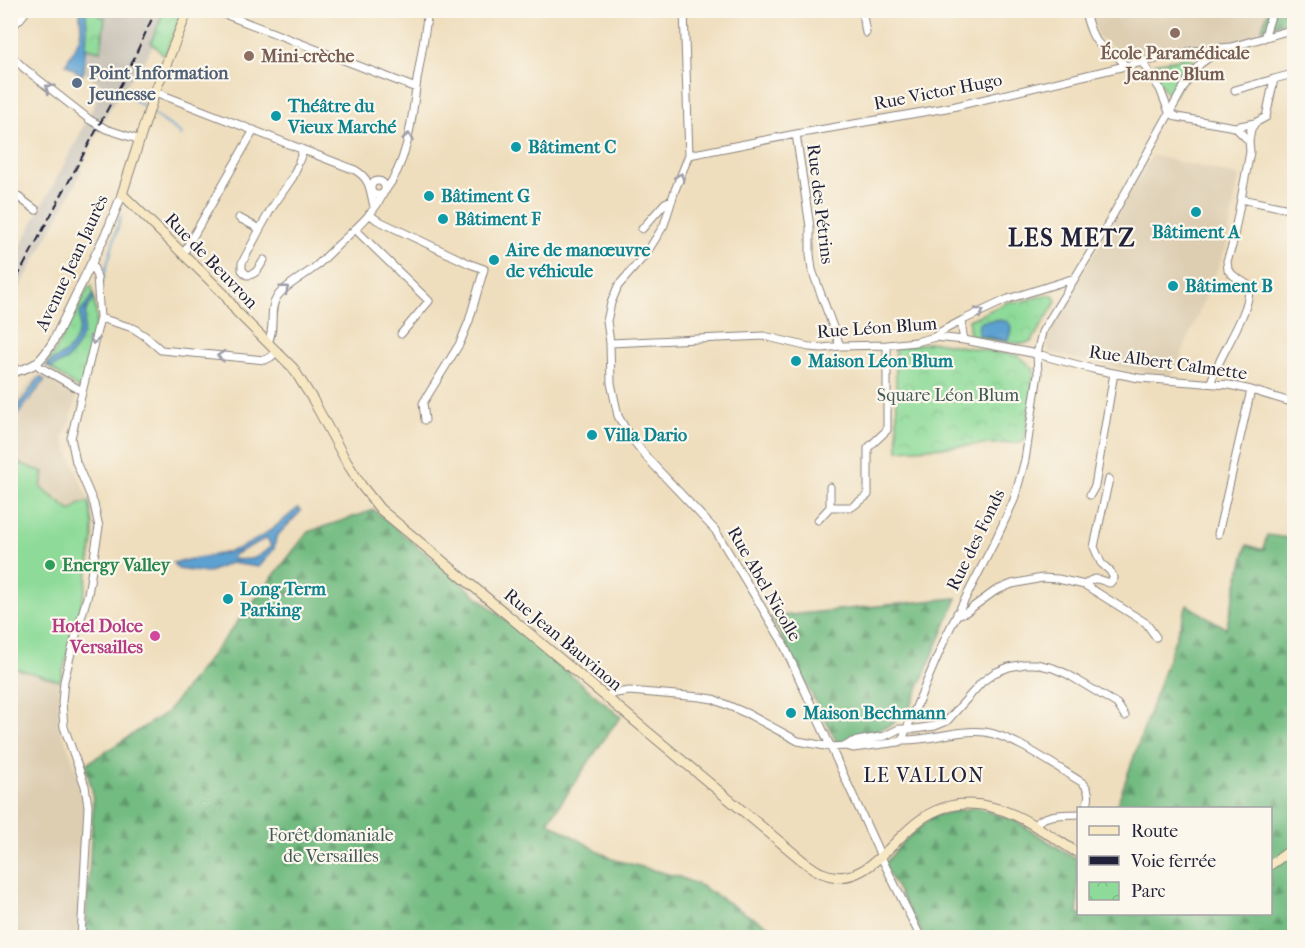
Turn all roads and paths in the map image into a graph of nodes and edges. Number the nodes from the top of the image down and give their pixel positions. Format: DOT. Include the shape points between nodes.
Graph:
graph roads {
  1 [pos="27,10"];
  2 [pos="188,10"];
  3 [pos="214,10"];
  4 [pos="428,10"];
  5 [pos="684,10"];
  6 [pos="862,10"];
  7 [pos="1084,10"];
  8 [pos="1274,10"];
  9 [pos="1294,28"];
  10 [pos="10,29"];
  11 [pos="866,33"];
  12 [pos="1264,38"];
  13 [pos="1221,49"];
  14 [pos="1192,51"];
  15 [pos="10,55"];
  16 [pos="1142,62"];
  17 [pos="1200,64"];
  18 [pos="1125,66"];
  19 [pos="1293,74"];
  20 [pos="1274,79"];
  21 [pos="416,88"];
  22 [pos="1235,90"];
  23 [pos="155,92"];
  24 [pos="1169,112"];
  25 [pos="1255,123"];
  26 [pos="1235,127"];
  27 [pos="254,130"];
  28 [pos="796,134"];
  29 [pos="140,140"];
  30 [pos="1249,141"];
  31 [pos="303,150"];
  32 [pos="689,155"];
  33 [pos="355,170"];
  34 [pos="381,182"];
  35 [pos="10,191"];
  36 [pos="372,192"];
  37 [pos="384,192"];
  38 [pos="122,194"];
  39 [pos="1241,199"];
  40 [pos="672,200"];
  41 [pos="36,210"];
  42 [pos="1294,210"];
  43 [pos="372,211"];
  44 [pos="239,218"];
  45 [pos="355,229"];
  46 [pos="642,229"];
  47 [pos="260,230"];
  48 [pos="183,254"];
  49 [pos="264,260"];
  50 [pos="92,262"];
  51 [pos="1074,278"];
  52 [pos="1047,287"];
  53 [pos="1060,301"];
  54 [pos="100,318"];
  55 [pos="963,320"];
  56 [pos="401,334"];
  57 [pos="935,337"];
  58 [pos="964,340"];
  59 [pos="268,342"];
  60 [pos="610,344"];
  61 [pos="887,345"];
  62 [pos="840,346"];
  63 [pos="277,351"];
  64 [pos="1037,354"];
  65 [pos="37,364"];
  66 [pos="10,373"];
  67 [pos="1114,373"];
  68 [pos="1211,383"];
  69 [pos="1251,390"];
  70 [pos="82,391"];
  71 [pos="1294,403"];
  72 [pos="425,420"];
  73 [pos="1109,478"];
  74 [pos="830,487"];
  75 [pos="1090,495"];
  76 [pos="830,507"];
  77 [pos="818,520"];
  78 [pos="1218,534"];
  79 [pos="1085,585"];
  80 [pos="957,613"];
  81 [pos="1156,637"];
  82 [pos="606,697"];
  83 [pos="1125,716"];
  84 [pos="906,730"];
  85 [pos="902,740"];
  86 [pos="846,746"];
  87 [pos="831,747"];
  88 [pos="1085,807"];
  89 [pos="1077,814"];
  90 [pos="1034,826"];
  91 [pos="1294,848"];
  92 [pos="1077,852"];
  93 [pos="881,856"];
  94 [pos="1272,864"];
  95 [pos="81,938"];
  96 [pos="921,938"];
  1 -- 10 [label="street"];
  2 -- 23 [label="main road, Avenue Jean Jaurès"];
  3 -- 21 [label="street"];
  4 -- 21 [label="street"];
  5 -- 32 [label="street"];
  6 -- 11 [label="street"];
  7 -- 18 [label="street" via="1098,44 1118,56"];
  8 -- 12 [label="street"];
  9 -- 12 [label="street"];
  12 -- 13 [label="street"];
  13 -- 14 [label="street, Rue Victor Hugo"];
  13 -- 17 [label="street, Rue des Fonds"];
  14 -- 16 [label="street, Rue Victor Hugo"];
  14 -- 17 [label="street"];
  29 -- 15 [label="street, one-way" via="90,120"];
  16 -- 18 [label="street, Rue Victor Hugo"];
  16 -- 24 [label="street" via="1160,89"];
  17 -- 24 [label="street, Rue des Fonds"];
  18 -- 28 [label="street, Rue Victor Hugo" via="952,107"];
  19 -- 20 [label="street"];
  20 -- 22 [label="street"];
  20 -- 25 [label="street" via="1266,117"];
  37 -- 21 [label="street, one-way" via="395,176 405,148"];
  23 -- 27 [label="street"];
  23 -- 29 [label="main road, Avenue Jean Jaurès"];
  24 -- 26 [label="street" via="1177,117"];
  24 -- 51 [label="street, Rue des Fonds"];
  25 -- 26 [label="street"];
  25 -- 30 [label="street"];
  26 -- 30 [label="street"];
  27 -- 31 [label="street"];
  27 -- 48 [label="street"];
  28 -- 32 [label="street, Rue Victor Hugo"];
  28 -- 62 [label="street, Rue des Pétrins" via="810,227 812,270"];
  29 -- 38 [label="main road, Avenue Jean Jaurès"];
  30 -- 39 [label="street"];
  31 -- 33 [label="street"];
  31 -- 47 [label="street" via="292,177"];
  40 -- 32 [label="street, Rue Abel Nicolle, one-way"];
  33 -- 34 [label="street"];
  33 -- 36 [label="street" via="364,176"];
  34 -- 36 [label="street" via="375,183"];
  34 -- 37 [label="street"];
  35 -- 41 [label="street"];
  36 -- 37 [label="street"];
  36 -- 43 [label="street"];
  37 -- 43 [label="street"];
  38 -- 48 [label="main road, Rue de Beuvron"];
  38 -- 50 [label="street, Avenue Jean Jaurès"];
  39 -- 42 [label="street"];
  39 -- 68 [label="street" via="1227,261 1228,270 1248,285 1249,293"];
  40 -- 46 [label="street"];
  40 -- 60 [label="street, Rue Abel Nicolle" via="664,225 646,254 618,286 607,321"];
  43 -- 45 [label="street"];
  43 -- 72 [label="street" via="377,220 484,269 460,342 423,403"];
  44 -- 47 [label="street"];
  45 -- 56 [label="street" via="429,301"];
  59 -- 45 [label="street, one-way" via="277,296"];
  47 -- 49 [label="street" via="242,270 252,275"];
  48 -- 59 [label="main road, Rue de Beuvron"];
  50 -- 54 [label="street"];
  50 -- 65 [label="street, Avenue Jean Jaurès" via="53,342"];
  51 -- 52 [label="street"];
  51 -- 53 [label="street, Rue des Fonds"];
  52 -- 53 [label="street"];
  55 -- 52 [label="street, one-way" via="1008,299"];
  53 -- 64 [label="street, Rue des Fonds" via="1042,332"];
  63 -- 54 [label="street, one-way" via="266,360 161,350 133,328"];
  54 -- 70 [label="street, one-way"];
  55 -- 57 [label="street"];
  55 -- 58 [label="street"];
  57 -- 58 [label="street, Rue Léon Blum"];
  57 -- 61 [label="street, Rue Léon Blum"];
  58 -- 64 [label="street, Rue Léon Blum"];
  59 -- 63 [label="main road, Rue de Beuvron"];
  60 -- 62 [label="street, Rue Léon Blum" via="764,336 809,347"];
  60 -- 87 [label="street, Rue Abel Nicolle" via="611,383 618,416 648,459 715,530 782,642"];
  61 -- 62 [label="street, Rue Léon Blum"];
  61 -- 76 [label="street" via="887,430 868,448 868,495 852,507"];
  63 -- 82 [label="main road, Rue Jean Bauvinon" via="293,368 346,461 380,509"];
  64 -- 67 [label="street, Rue Albert Calmette"];
  64 -- 80 [label="street, Rue des Fonds" via="1038,374 1027,450 1017,489 1008,515"];
  65 -- 66 [label="street"];
  65 -- 70 [label="street"];
  67 -- 68 [label="street, Rue Albert Calmette"];
  67 -- 75 [label="street" via="1095,486"];
  68 -- 69 [label="street, Rue Albert Calmette"];
  69 -- 71 [label="street, Rue Albert Calmette"];
  69 -- 78 [label="street"];
  70 -- 95 [label="street" via="70,438 99,526 88,594 62,702 64,727 88,806"];
  73 -- 79 [label="street" via="1094,547 1114,578 1110,582 1091,579"];
  74 -- 76 [label="street"];
  76 -- 77 [label="street"];
  79 -- 80 [label="street" via="1042,578 1012,584 966,612"];
  79 -- 81 [label="street" via="1146,623"];
  80 -- 84 [label="street, Rue des Fonds"];
  82 -- 87 [label="street" via="629,691 712,699 798,741"];
  82 -- 93 [label="main road, Rue Jean Bauvinon" via="822,873 840,877 855,874"];
  83 -- 84 [label="street" via="1117,704 1067,674 1025,664 994,673 946,721"];
  84 -- 85 [label="street, Rue des Fonds"];
  84 -- 86 [label="street"];
  85 -- 86 [label="street"];
  85 -- 88 [label="street" via="985,732 1004,738 1083,783 1089,796"];
  86 -- 87 [label="street"];
  87 -- 93 [label="street, Rue Abel Nicolle"];
  89 -- 90 [label="street" via="1046,818"];
  90 -- 92 [label="main road, Rue Jean Bauvinon"];
  90 -- 93 [label="main road, Rue Jean Bauvinon" via="985,805 949,806 920,820"];
  91 -- 94 [label="main road"];
  93 -- 96 [label="street, Rue Abel Nicolle"];
}
